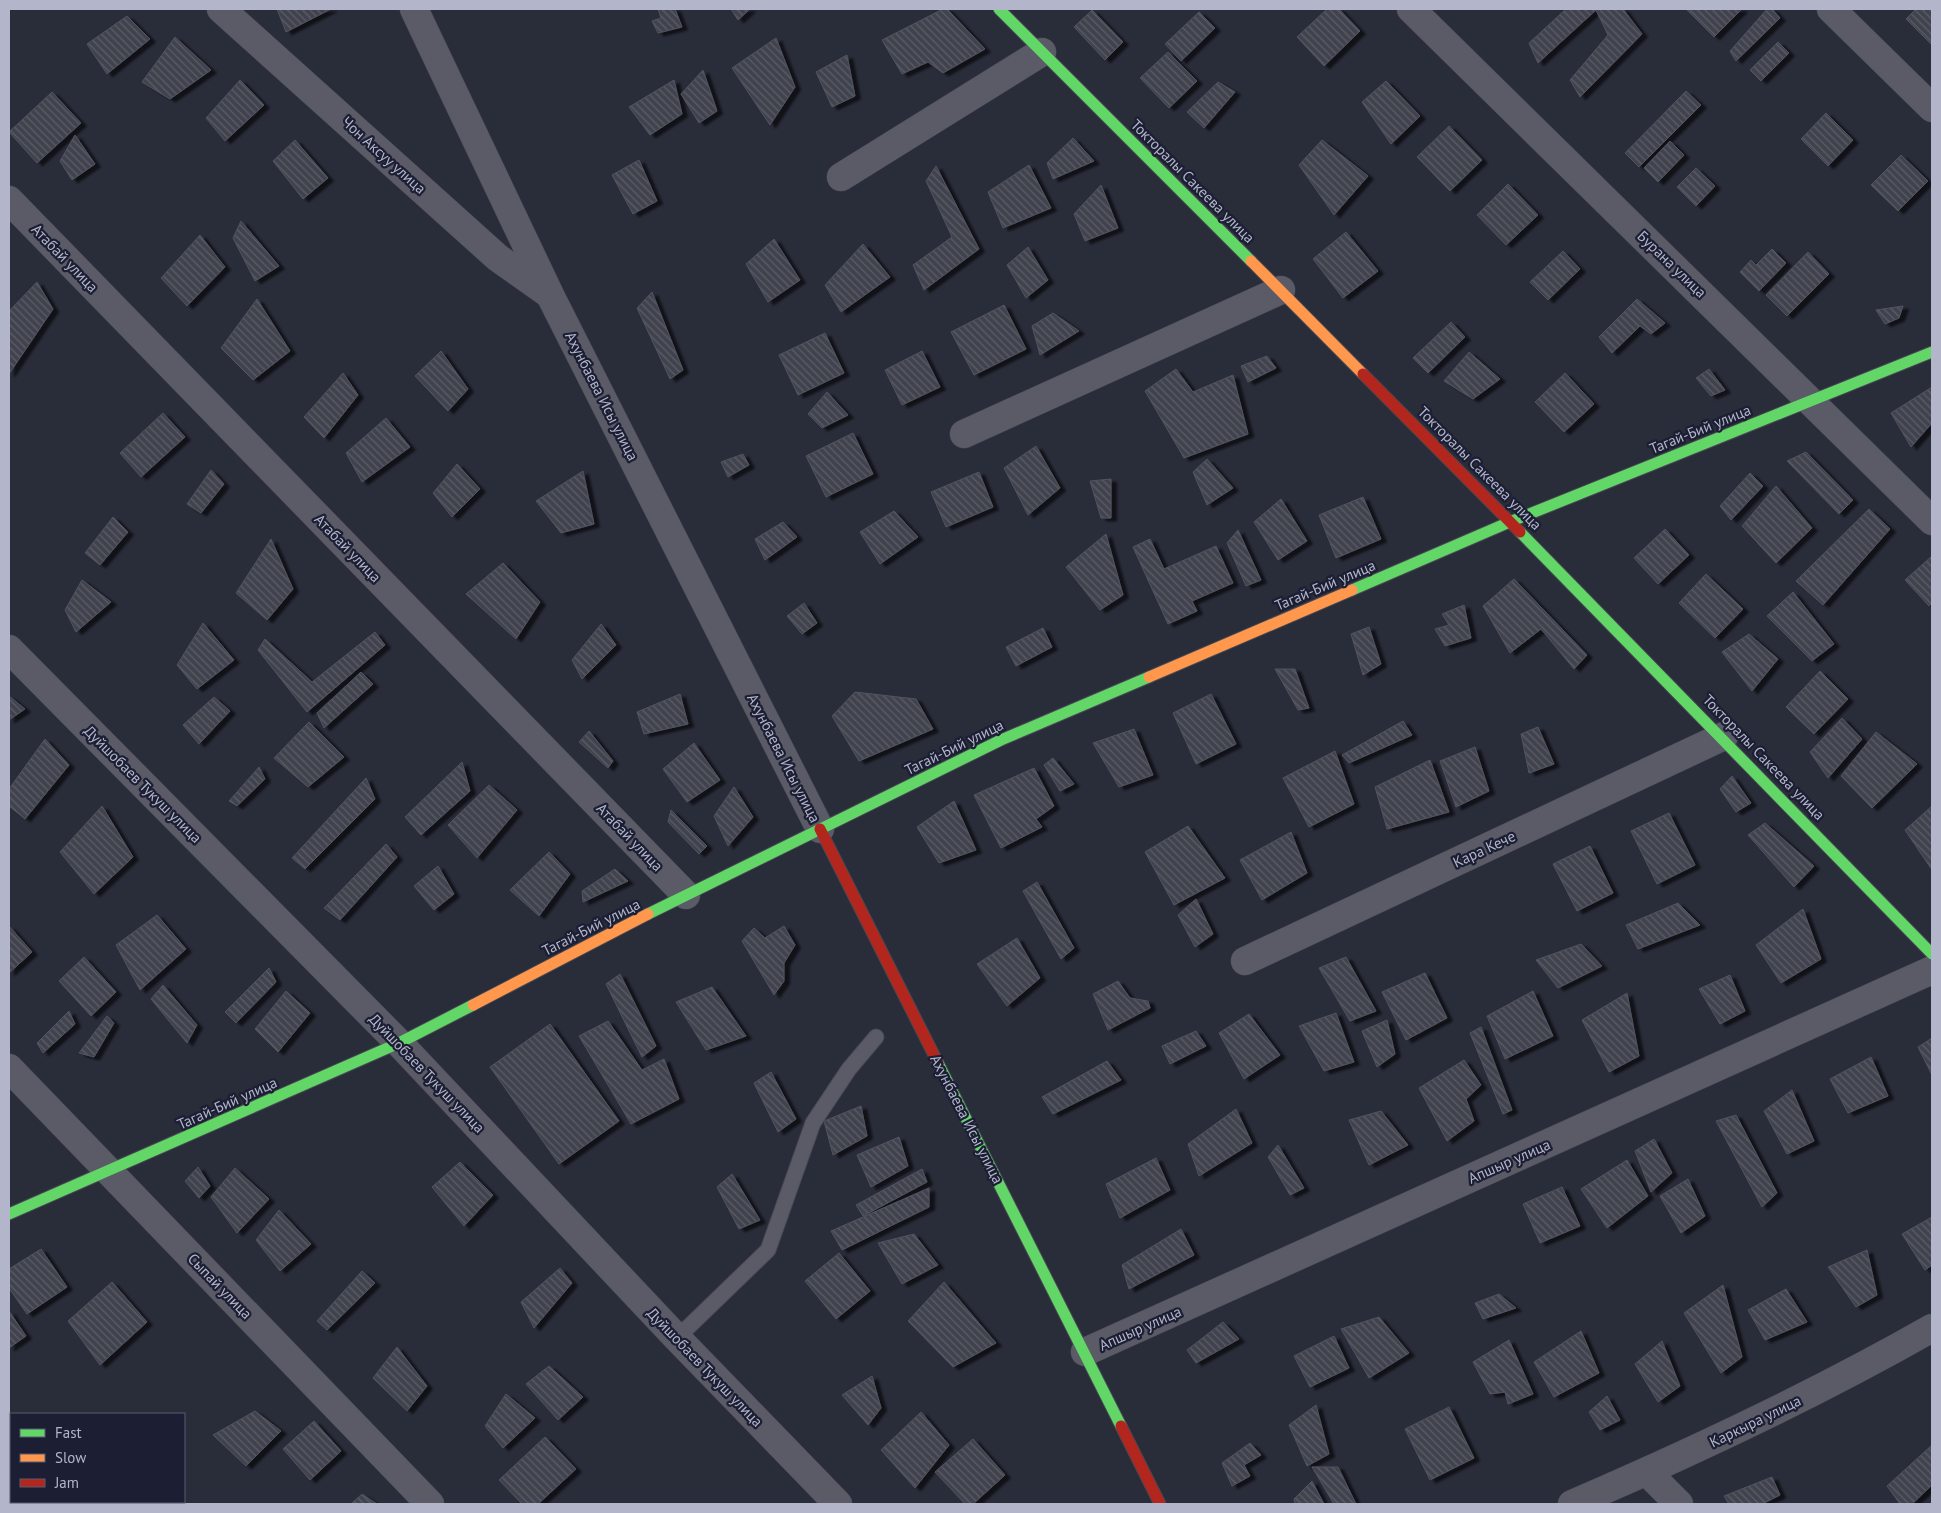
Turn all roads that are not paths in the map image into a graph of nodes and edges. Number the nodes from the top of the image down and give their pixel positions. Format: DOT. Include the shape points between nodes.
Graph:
graph roads {
  1 [pos="221,9"];
  2 [pos="414,9"];
  3 [pos="998,9"];
  4 [pos="1411,9"];
  5 [pos="1831,9"];
  6 [pos="1042,52"];
  7 [pos="1932,108"];
  8 [pos="841,177"];
  9 [pos="9,200"];
  10 [pos="1281,290"];
  11 [pos="550,295"];
  12 [pos="1932,352"];
  13 [pos="1811,400"];
  14 [pos="964,434"];
  15 [pos="1512,521"];
  16 [pos="1932,522"];
  17 [pos="9,649"];
  18 [pos="1724,736"];
  19 [pos="820,829"];
  20 [pos="686,895"];
  21 [pos="1932,954"];
  22 [pos="1245,961"];
  23 [pos="1932,970"];
  24 [pos="876,1037"];
  25 [pos="399,1043"];
  26 [pos="9,1068"];
  27 [pos="110,1172"];
  28 [pos="9,1214"];
  29 [pos="677,1338"];
  30 [pos="1928,1338"];
  31 [pos="1085,1352"];
  32 [pos="1646,1472"];
  33 [pos="430,1504"];
  34 [pos="838,1504"];
  35 [pos="1160,1504"];
  36 [pos="1572,1504"];
  37 [pos="1679,1504"];
  1 -- 11 [label="street, Чон Аксуу улица" via="498,258"];
  2 -- 11 [label="street, Ахунбаева Исы улица"];
  3 -- 6 [label="street, Токторалы Сакеева улица"];
  4 -- 13 [label="street, Бурана улица"];
  5 -- 7 [label="street"];
  6 -- 8 [label="street"];
  6 -- 10 [label="street, Токторалы Сакеева улица"];
  9 -- 20 [label="street, Атабай улица"];
  10 -- 14 [label="street"];
  10 -- 15 [label="street, Токторалы Сакеева улица"];
  11 -- 19 [label="street, Ахунбаева Исы улица"];
  12 -- 13 [label="street, Тагай-Бий улица"];
  13 -- 15 [label="street, Тагай-Бий улица"];
  13 -- 16 [label="street, Бурана улица"];
  15 -- 18 [label="street, Токторалы Сакеева улица"];
  15 -- 19 [label="street, Тагай-Бий улица" via="1001,740"];
  17 -- 25 [label="street, Дуйшобаев Тукуш улица"];
  18 -- 21 [label="street, Токторалы Сакеева улица"];
  18 -- 22 [label="street, Кара Кече"];
  19 -- 20 [label="street, Тагай-Бий улица"];
  19 -- 31 [label="street, Ахунбаева Исы улица"];
  20 -- 25 [label="street, Тагай-Бий улица"];
  23 -- 31 [label="street, Апшыр улица"];
  24 -- 29 [label="lane" via="849,1069 813,1123 768,1250"];
  25 -- 27 [label="street, Тагай-Бий улица"];
  25 -- 29 [label="street, Дуйшобаев Тукуш улица"];
  26 -- 27 [label="street, Сыпай улица"];
  27 -- 28 [label="street, Тагай-Бий улица"];
  27 -- 33 [label="street, Сыпай улица"];
  29 -- 34 [label="street, Дуйшобаев Тукуш улица"];
  30 -- 32 [label="street, Каркыра улица"];
  31 -- 35 [label="street, Ахунбаева Исы улица"];
  32 -- 36 [label="street, Каркыра улица"];
  32 -- 37 [label="street"];
}
